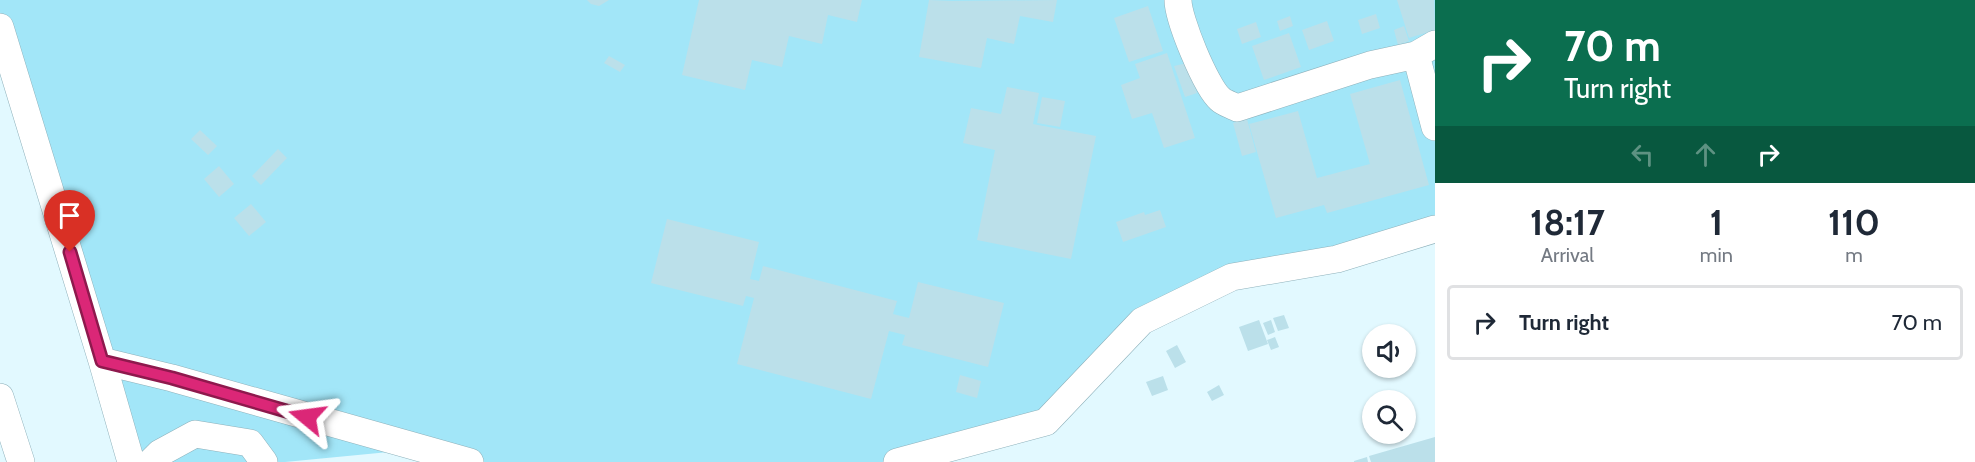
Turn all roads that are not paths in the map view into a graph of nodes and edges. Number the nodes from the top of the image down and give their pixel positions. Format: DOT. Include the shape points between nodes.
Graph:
graph roads {
  1 [pos="1178,0"];
  2 [pos="0,27"];
  3 [pos="1425,50"];
  4 [pos="1435,127"];
  5 [pos="1435,229"];
  6 [pos="102,361"];
  7 [pos="0,398"];
  8 [pos="21,462"];
  9 [pos="131,462"];
  10 [pos="151,462"];
  11 [pos="264,462"];
  12 [pos="470,462"];
  13 [pos="897,462"];
  1 -- 3 [label="street" via="1183,27 1210,86 1220,99 1237,108"];
  2 -- 6 [label="street"];
  3 -- 4 [label="street"];
  5 -- 13 [label="street" via="1337,259 1232,277 1142,321 1046,422"];
  6 -- 9 [label="street"];
  6 -- 12 [label="street"];
  7 -- 8 [label="street"];
  10 -- 11 [label="street" via="195,434 250,443"];
}
